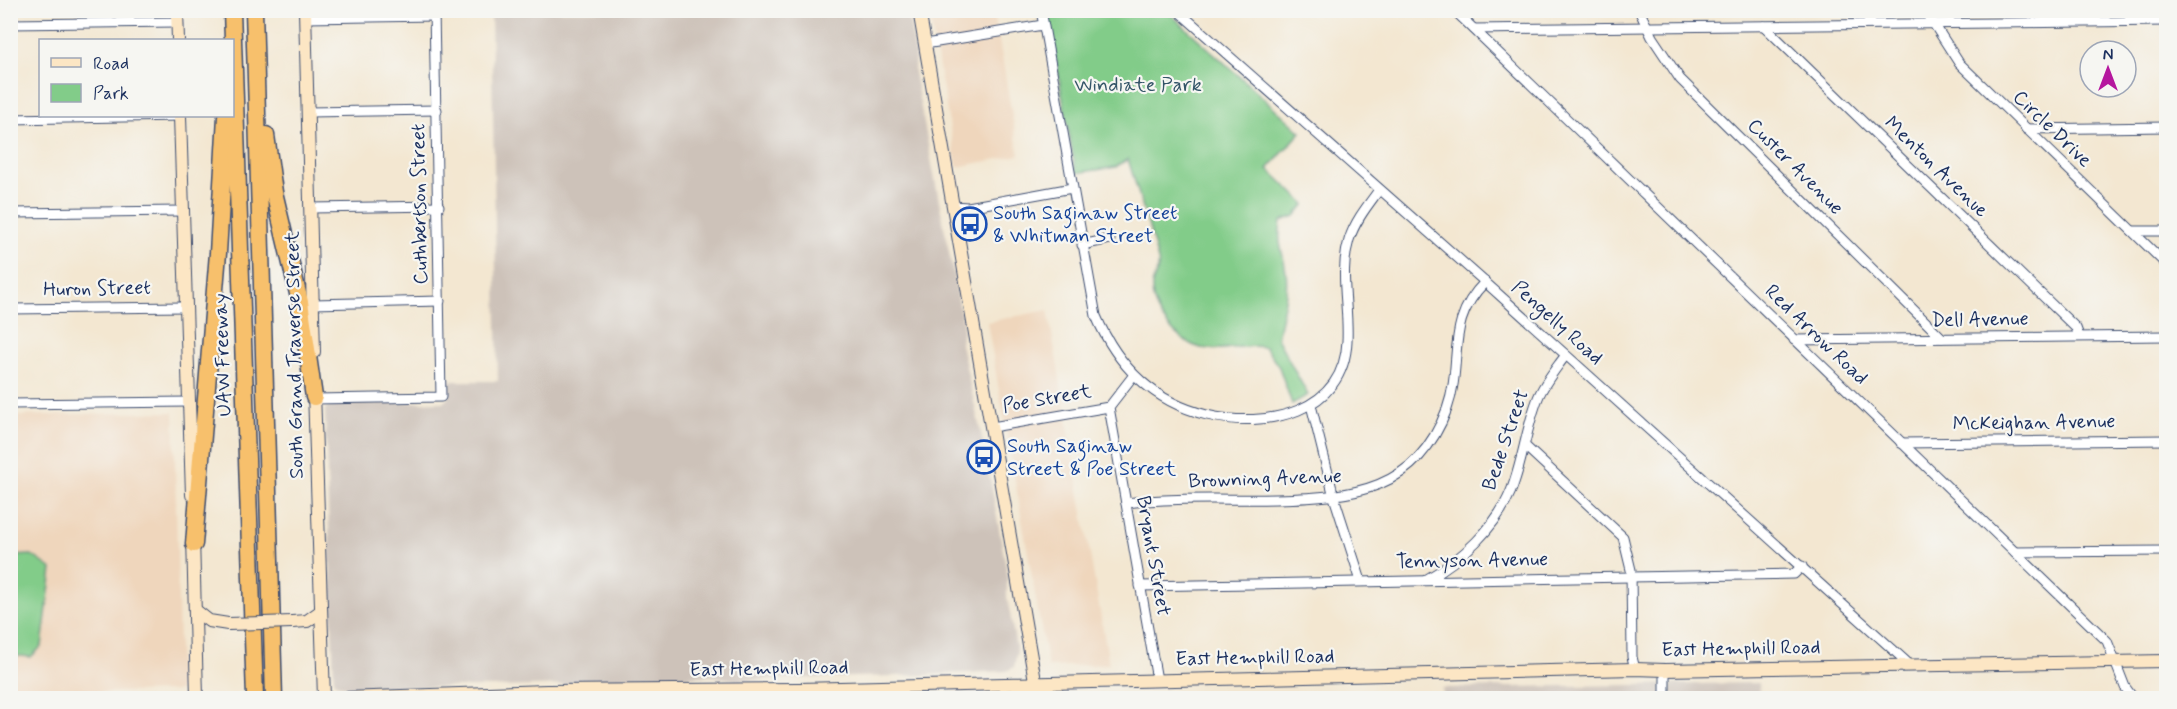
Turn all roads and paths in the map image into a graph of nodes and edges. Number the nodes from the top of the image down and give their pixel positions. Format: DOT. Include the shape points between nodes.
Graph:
graph roads {
  1 [pos="231,10"];
  2 [pos="256,10"];
  3 [pos="919,10"];
  4 [pos="1041,10"];
  5 [pos="1177,10"];
  6 [pos="1454,10"];
  7 [pos="1639,10"];
  8 [pos="1925,10"];
  9 [pos="435,13"];
  10 [pos="305,14"];
  11 [pos="177,16"];
  12 [pos="2166,21"];
  13 [pos="10,24"];
  14 [pos="1933,24"];
  15 [pos="1043,25"];
  16 [pos="1646,26"];
  17 [pos="1764,26"];
  18 [pos="1474,29"];
  19 [pos="178,39"];
  20 [pos="229,39"];
  21 [pos="232,39"];
  22 [pos="925,44"];
  23 [pos="234,96"];
  24 [pos="437,110"];
  25 [pos="308,112"];
  26 [pos="123,117"];
  27 [pos="180,117"];
  28 [pos="226,117"];
  29 [pos="10,119"];
  30 [pos="2166,127"];
  31 [pos="2026,129"];
  32 [pos="1072,188"];
  33 [pos="1379,190"];
  34 [pos="438,206"];
  35 [pos="953,206"];
  36 [pos="311,208"];
  37 [pos="182,212"];
  38 [pos="10,213"];
  39 [pos="2133,231"];
  40 [pos="2166,231"];
  41 [pos="1110,239"];
  42 [pos="1082,245"];
  43 [pos="2166,264"];
  44 [pos="1485,282"];
  45 [pos="440,300"];
  46 [pos="313,304"];
  47 [pos="185,307"];
  48 [pos="10,309"];
  49 [pos="2079,336"];
  50 [pos="2166,336"];
  51 [pos="1942,338"];
  52 [pos="1794,340"];
  53 [pos="1565,356"];
  54 [pos="1133,376"];
  55 [pos="314,398"];
  56 [pos="188,402"];
  57 [pos="10,404"];
  58 [pos="1311,405"];
  59 [pos="1108,407"];
  60 [pos="992,427"];
  61 [pos="2166,440"];
  62 [pos="1901,443"];
  63 [pos="1526,446"];
  64 [pos="1334,497"];
  65 [pos="1125,503"];
  66 [pos="194,544"];
  67 [pos="2166,551"];
  68 [pos="2015,552"];
  69 [pos="1802,566"];
  70 [pos="1630,577"];
  71 [pos="1360,580"];
  72 [pos="1425,580"];
  73 [pos="1140,586"];
  74 [pos="195,610"];
  75 [pos="321,611"];
  76 [pos="2166,661"];
  77 [pos="2114,662"];
  78 [pos="1910,665"];
  79 [pos="1635,669"];
  80 [pos="1665,670"];
  81 [pos="1157,680"];
  82 [pos="1036,683"];
  83 [pos="799,694"];
  84 [pos="547,695"];
  85 [pos="197,699"];
  86 [pos="255,699"];
  87 [pos="274,699"];
  88 [pos="324,699"];
  89 [pos="344,699"];
  90 [pos="1038,699"];
  91 [pos="1665,699"];
  92 [pos="2133,699"];
  1 -- 20 [label="highway"];
  1 -- 21 [label="highway, UAW Freeway"];
  2 -- 55 [label="highway" via="269,162 300,302"];
  2 -- 87 [label="highway, UAW Freeway"];
  3 -- 22 [label="main road"];
  4 -- 15 [label="street"];
  5 -- 33 [label="street, Pengelly Road"];
  6 -- 18 [label="street, Red Arrow Road"];
  7 -- 16 [label="street, Custer Avenue"];
  8 -- 14 [label="street, Circle Drive"];
  9 -- 10 [label="street"];
  9 -- 24 [label="street, Cuthbertson Street"];
  10 -- 25 [label="main road, South Grand Traverse Street"];
  11 -- 13 [label="street"];
  11 -- 19 [label="main road"];
  12 -- 14 [label="street"];
  14 -- 17 [label="street"];
  14 -- 31 [label="street, Circle Drive" via="1959,63"];
  15 -- 22 [label="street"];
  15 -- 32 [label="street"];
  16 -- 17 [label="street"];
  16 -- 18 [label="street"];
  16 -- 51 [label="street, Custer Avenue" via="1680,79"];
  17 -- 49 [label="street, Menton Avenue" via="2076,328"];
  18 -- 52 [label="street, Red Arrow Road"];
  22 -- 35 [label="main road"];
  23 -- 86 [label="highway, UAW Freeway"];
  24 -- 25 [label="street"];
  24 -- 34 [label="street, Cuthbertson Street"];
  25 -- 36 [label="main road, South Grand Traverse Street"];
  26 -- 29 [label="street"];
  27 -- 37 [label="main road"];
  28 -- 66 [label="highway"];
  30 -- 31 [label="street"];
  31 -- 39 [label="street, Circle Drive"];
  32 -- 35 [label="street" via="968,207"];
  32 -- 42 [label="street"];
  33 -- 44 [label="street, Pengelly Road"];
  33 -- 58 [label="street" via="1349,240 1345,263 1347,342 1342,367"];
  34 -- 36 [label="street"];
  34 -- 45 [label="street, Cuthbertson Street"];
  35 -- 60 [label="main road"];
  36 -- 46 [label="main road, South Grand Traverse Street"];
  37 -- 38 [label="street"];
  37 -- 47 [label="main road"];
  39 -- 40 [label="street"];
  39 -- 43 [label="street, Circle Drive"];
  41 -- 42 [label="street"];
  42 -- 54 [label="street" via="1095,316 1115,354"];
  44 -- 53 [label="street, Pengelly Road"];
  44 -- 64 [label="street, Browning Avenue" via="1463,311 1457,329 1454,383 1440,427 1429,446 1400,474 1379,486"];
  45 -- 46 [label="street"];
  45 -- 55 [label="street, Cuthbertson Street" via="441,397"];
  46 -- 55 [label="main road, South Grand Traverse Street"];
  47 -- 48 [label="street, Huron Street"];
  47 -- 56 [label="main road"];
  49 -- 50 [label="street, Dell Avenue"];
  49 -- 51 [label="street, Dell Avenue"];
  51 -- 52 [label="street, Dell Avenue"];
  52 -- 62 [label="street, Red Arrow Road"];
  53 -- 63 [label="street, Bede Street" via="1538,398"];
  53 -- 69 [label="street, Pengelly Road"];
  54 -- 58 [label="street" via="1158,393 1206,415 1268,418"];
  54 -- 59 [label="street"];
  55 -- 75 [label="main road, South Grand Traverse Street"];
  56 -- 57 [label="street"];
  56 -- 66 [label="main road"];
  58 -- 64 [label="street"];
  59 -- 60 [label="street, Poe Street"];
  59 -- 65 [label="street, Bryant Street"];
  60 -- 82 [label="main road"];
  61 -- 62 [label="street, McKeighan Avenue"];
  62 -- 68 [label="street, Red Arrow Road"];
  63 -- 70 [label="street" via="1618,531 1628,551"];
  63 -- 72 [label="street, Bede Street" via="1510,493 1493,522 1447,568"];
  64 -- 65 [label="street, Browning Avenue"];
  64 -- 71 [label="street"];
  65 -- 73 [label="street, Bryant Street"];
  66 -- 74 [label="main road"];
  67 -- 68 [label="street"];
  68 -- 77 [label="street, Red Arrow Road" via="2107,641"];
  69 -- 70 [label="street, Tennyson Avenue" via="1794,574"];
  69 -- 78 [label="street, Pengelly Road"];
  70 -- 72 [label="street, Tennyson Avenue"];
  70 -- 79 [label="street"];
  71 -- 72 [label="street, Tennyson Avenue"];
  71 -- 73 [label="street, Tennyson Avenue"];
  73 -- 81 [label="street, Bryant Street"];
  74 -- 75 [label="main road, bridge" via="209,621 228,624 292,622 311,619"];
  74 -- 85 [label="main road"];
  75 -- 88 [label="main road, South Grand Traverse Street"];
  76 -- 77 [label="main road, East Hemphill Road"];
  77 -- 78 [label="main road, East Hemphill Road"];
  77 -- 92 [label="street, Red Arrow Road"];
  78 -- 80 [label="main road, East Hemphill Road"];
  79 -- 80 [label="main road, East Hemphill Road"];
  79 -- 81 [label="main road, East Hemphill Road"];
  80 -- 91 [label="street"];
  81 -- 82 [label="main road, East Hemphill Road"];
  82 -- 83 [label="main road, East Hemphill Road"];
  82 -- 90 [label="main road"];
  83 -- 84 [label="main road, East Hemphill Road"];
  84 -- 89 [label="main road, East Hemphill Road"];
}
